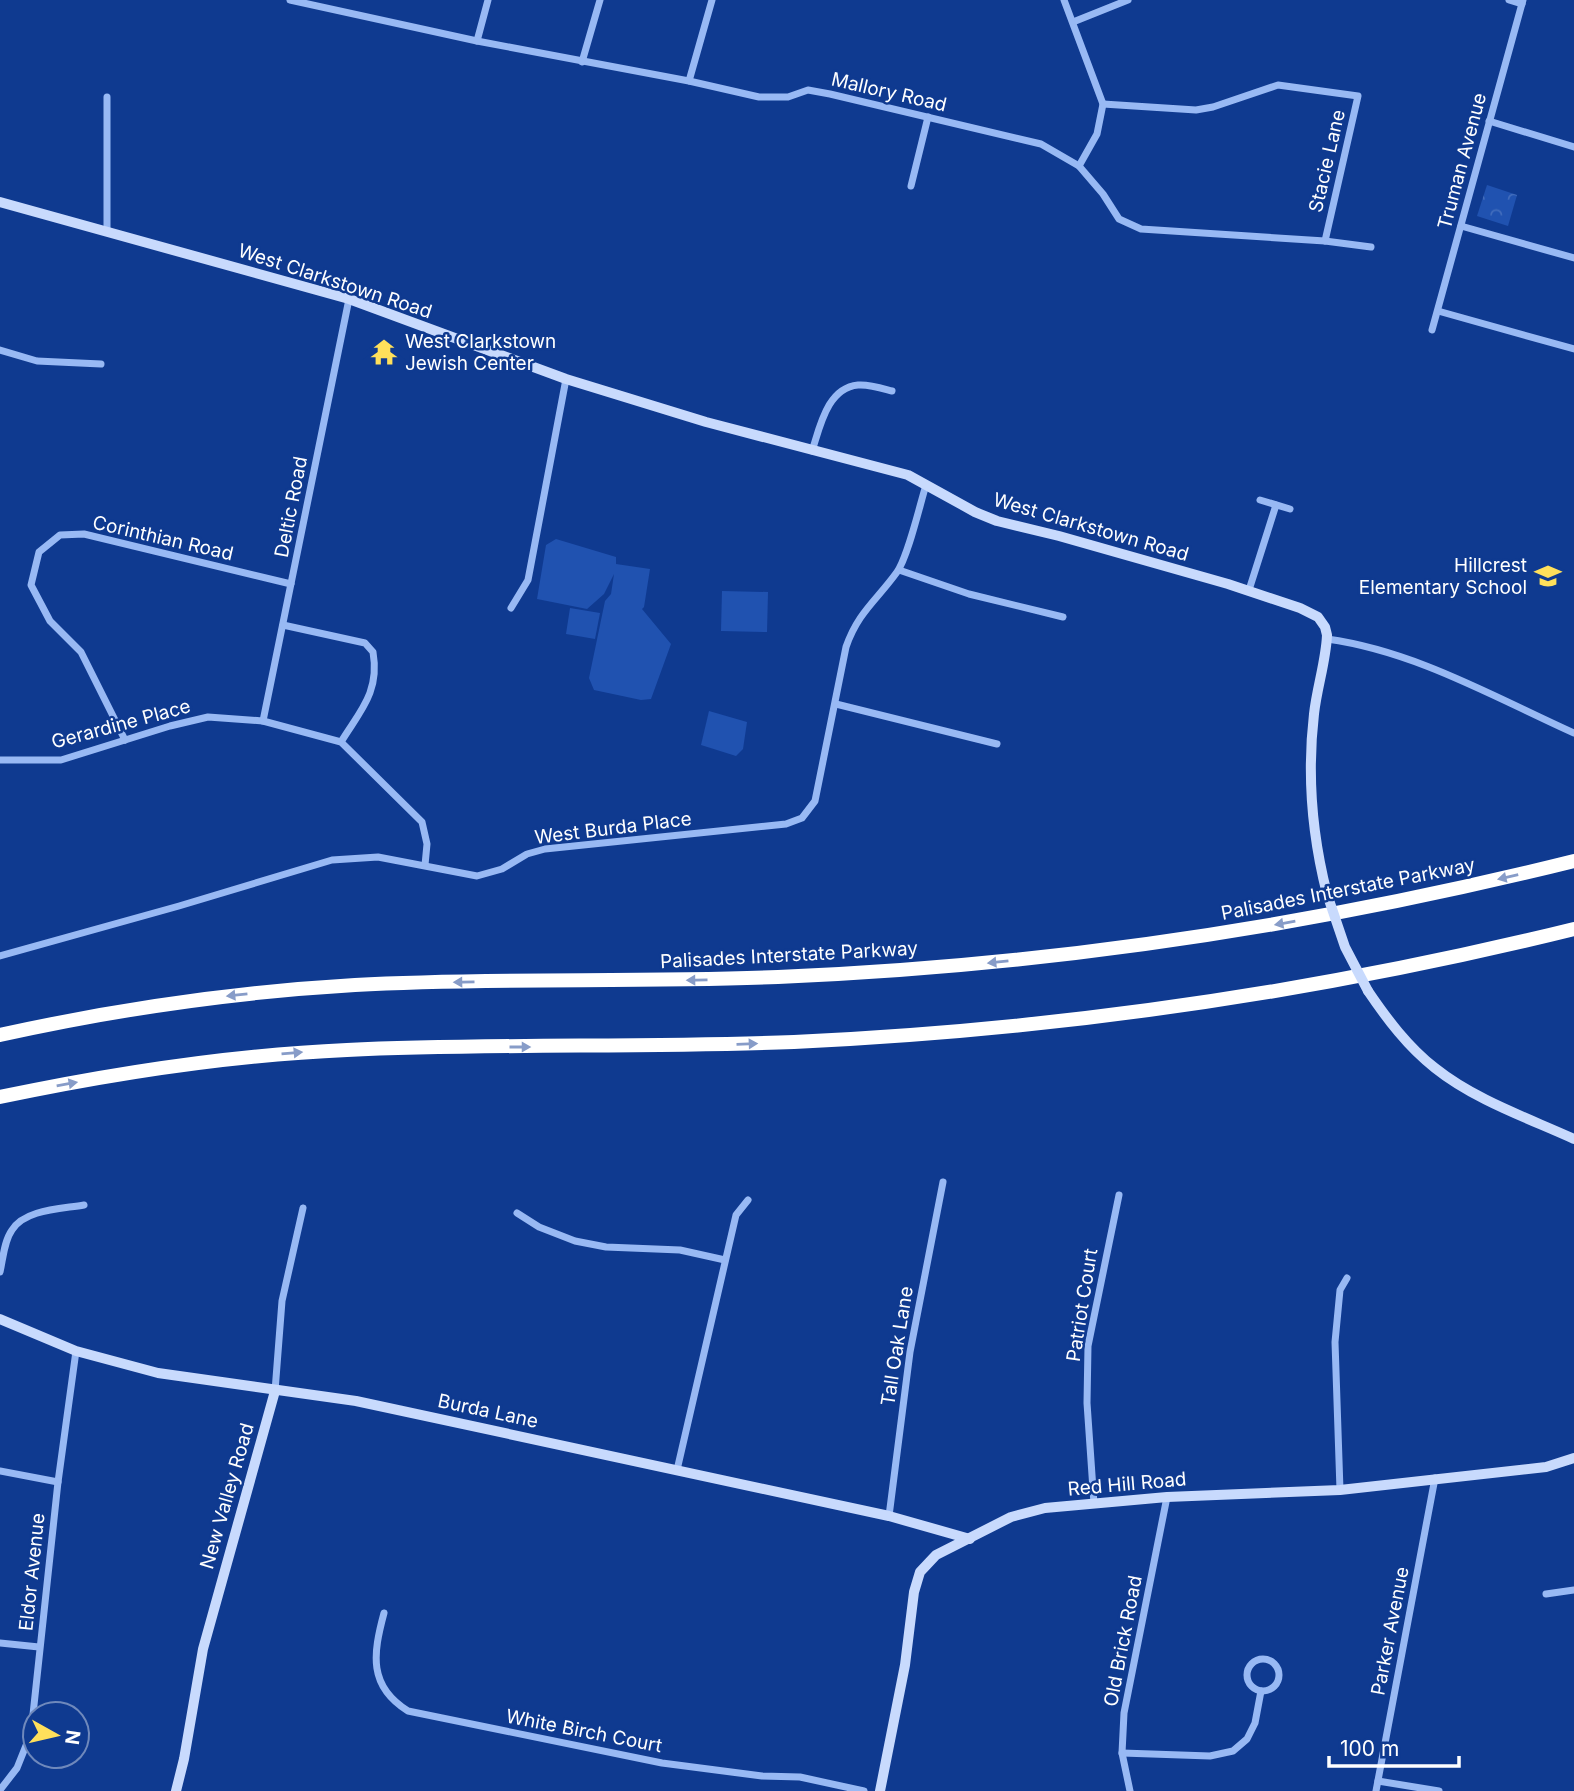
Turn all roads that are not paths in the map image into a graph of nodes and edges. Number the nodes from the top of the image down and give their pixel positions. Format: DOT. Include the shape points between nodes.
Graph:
graph roads {
  1 [pos="290,0"];
  2 [pos="488,0"];
  3 [pos="600,0"];
  4 [pos="712,0"];
  5 [pos="1064,0"];
  6 [pos="1128,0"];
  7 [pos="1509,0"];
  8 [pos="1522,2"];
  9 [pos="1073,23"];
  10 [pos="477,41"];
  11 [pos="582,62"];
  12 [pos="689,81"];
  13 [pos="107,97"];
  14 [pos="1103,104"];
  15 [pos="928,117"];
  16 [pos="1489,121"];
  17 [pos="1574,148"];
  18 [pos="1079,166"];
  19 [pos="911,186"];
  20 [pos="0,202"];
  21 [pos="1461,226"];
  22 [pos="107,232"];
  23 [pos="1325,241"];
  24 [pos="1371,247"];
  25 [pos="1574,258"];
  26 [pos="349,299"];
  27 [pos="1438,311"];
  28 [pos="1432,330"];
  29 [pos="1574,349"];
  30 [pos="0,350"];
  31 [pos="101,364"];
  32 [pos="566,379"];
  33 [pos="892,391"];
  34 [pos="812,450"];
  35 [pos="926,485"];
  36 [pos="1260,499"];
  37 [pos="1276,505"];
  38 [pos="1290,509"];
  39 [pos="899,569"];
  40 [pos="291,584"];
  41 [pos="1249,590"];
  42 [pos="511,608"];
  43 [pos="1063,617"];
  44 [pos="283,625"];
  45 [pos="1327,639"];
  46 [pos="836,704"];
  47 [pos="263,721"];
  48 [pos="1574,733"];
  49 [pos="125,740"];
  50 [pos="341,742"];
  51 [pos="997,744"];
  52 [pos="0,760"];
  53 [pos="1574,861"];
  54 [pos="425,865"];
  55 [pos="1574,929"];
  56 [pos="0,956"];
  57 [pos="0,1035"];
  58 [pos="0,1097"];
  59 [pos="1574,1139"];
  60 [pos="943,1182"];
  61 [pos="1119,1195"];
  62 [pos="748,1200"];
  63 [pos="84,1205"];
  64 [pos="303,1209"];
  65 [pos="517,1213"];
  66 [pos="726,1259"];
  67 [pos="0,1272"];
  68 [pos="1347,1278"];
  69 [pos="0,1319"];
  70 [pos="76,1351"];
  71 [pos="275,1391"];
  72 [pos="1574,1458"];
  73 [pos="677,1470"];
  74 [pos="0,1471"];
  75 [pos="1435,1478"];
  76 [pos="58,1482"];
  77 [pos="1340,1490"];
  78 [pos="1167,1496"];
  79 [pos="1094,1504"];
  80 [pos="889,1516"];
  81 [pos="970,1539"];
  82 [pos="1574,1590"];
  83 [pos="1546,1594"];
  84 [pos="384,1613"];
  85 [pos="0,1643"];
  86 [pos="39,1647"];
  87 [pos="1261,1691"];
  88 [pos="1122,1753"];
  89 [pos="1378,1782"];
  90 [pos="0,1790"];
  91 [pos="176,1791"];
  92 [pos="864,1791"];
  93 [pos="880,1791"];
  94 [pos="1130,1791"];
  95 [pos="1376,1791"];
  96 [pos="1439,1791"];
  1 -- 10 [label="street, Mallory Road"];
  2 -- 10 [label="street"];
  3 -- 11 [label="street"];
  4 -- 12 [label="street"];
  5 -- 9 [label="street"];
  6 -- 9 [label="street"];
  7 -- 8 [label="street"];
  8 -- 16 [label="street, Truman Avenue"];
  9 -- 14 [label="street"];
  10 -- 11 [label="street, Mallory Road"];
  11 -- 12 [label="street, Mallory Road"];
  12 -- 15 [label="street, Mallory Road" via="759,97 788,97 808,90"];
  13 -- 22 [label="street"];
  14 -- 18 [label="street" via="1097,134"];
  14 -- 23 [label="street, Stacie Lane" via="1196,110 1278,85 1358,96"];
  15 -- 18 [label="street, Mallory Road" via="1041,144"];
  15 -- 19 [label="street"];
  16 -- 17 [label="street"];
  16 -- 21 [label="street, Truman Avenue"];
  18 -- 23 [label="street, Mallory Road" via="1119,219 1141,229"];
  20 -- 22 [label="street, West Clarkstown Road"];
  21 -- 25 [label="street"];
  21 -- 27 [label="street, Truman Avenue"];
  22 -- 26 [label="street, West Clarkstown Road"];
  23 -- 24 [label="street, Mallory Road"];
  26 -- 32 [label="street, West Clarkstown Road"];
  26 -- 40 [label="street, Deltic Road"];
  27 -- 28 [label="street, Truman Avenue"];
  27 -- 29 [label="street"];
  30 -- 31 [label="street" via="37,362"];
  32 -- 34 [label="street, West Clarkstown Road"];
  32 -- 42 [label="street" via="528,580"];
  33 -- 34 [label="street" via="857,385 847,388 825,412"];
  34 -- 35 [label="street, West Clarkstown Road" via="908,475"];
  35 -- 39 [label="street, West Burda Place"];
  35 -- 41 [label="street, West Clarkstown Road" via="997,521"];
  36 -- 37 [label="street"];
  37 -- 38 [label="street"];
  37 -- 41 [label="street"];
  39 -- 43 [label="street" via="969,594"];
  39 -- 46 [label="street, West Burda Place" via="852,630"];
  40 -- 44 [label="street, Deltic Road"];
  40 -- 49 [label="street, Corinthian Road" via="85,534 60,535 39,552 31,584 50,621 81,652"];
  41 -- 45 [label="street, West Clarkstown Road" via="1315,615 1325,627"];
  44 -- 47 [label="street, Deltic Road"];
  44 -- 50 [label="street" via="365,643 373,652 374,684 369,699"];
  45 -- 48 [label="street" via="1406,658"];
  45 -- 59 [label="street, bridge" via="1314,713 1314,825 1327,894 1345,947 1368,991 1409,1045 1440,1073"];
  46 -- 51 [label="street"];
  46 -- 54 [label="street, West Burda Place" via="816,800 802,818 786,824 545,849 477,876"];
  47 -- 49 [label="street, Gerardine Place" via="208,717"];
  47 -- 50 [label="street, Gerardine Place"];
  49 -- 52 [label="street, Gerardine Place" via="61,761"];
  50 -- 54 [label="street, Gerardine Place" via="422,822"];
  53 -- 57 [label="highway, Palisades Interstate Parkway, one-way" via="1300,920 1033,958 787,977 326,987 168,1004"];
  54 -- 56 [label="street, West Burda Place" via="378,857 332,860"];
  58 -- 55 [label="highway, one-way" via="157,1069 313,1052 796,1042 1055,1022 1321,983"];
  60 -- 80 [label="street, Tall Oak Lane" via="910,1352"];
  61 -- 79 [label="street, Patriot Court" via="1088,1346"];
  62 -- 66 [label="street" via="736,1215"];
  63 -- 67 [label="street" via="21,1220 11,1230"];
  64 -- 71 [label="street, New Valley Road" via="282,1301"];
  65 -- 66 [label="street" via="575,1241"];
  66 -- 73 [label="street"];
  68 -- 77 [label="street" via="1340,1290 1335,1342"];
  69 -- 70 [label="street, Burda Lane"];
  70 -- 71 [label="street, Burda Lane" via="158,1373"];
  70 -- 76 [label="street, Eldor Avenue"];
  71 -- 73 [label="street, Burda Lane" via="356,1401"];
  71 -- 91 [label="street, New Valley Road" via="203,1649"];
  72 -- 75 [label="street, Red Hill Road" via="1546,1467"];
  73 -- 80 [label="street, Burda Lane"];
  74 -- 76 [label="street"];
  75 -- 77 [label="street, Red Hill Road"];
  75 -- 89 [label="street, Parker Avenue"];
  76 -- 86 [label="street, Eldor Avenue"];
  77 -- 78 [label="street, Red Hill Road"];
  78 -- 79 [label="street, Red Hill Road"];
  78 -- 88 [label="street, Old Brick Road" via="1124,1713"];
  79 -- 81 [label="street, Red Hill Road" via="1045,1508 1011,1517"];
  80 -- 81 [label="street, Burda Lane"];
  81 -- 93 [label="street, Red Hill Road" via="936,1555 920,1572"];
  82 -- 83 [label="street"];
  84 -- 92 [label="street, White Birch Court" via="377,1642 377,1676 394,1702 408,1711 662,1763 800,1777"];
  85 -- 86 [label="street"];
  86 -- 90 [label="street, Eldor Avenue" via="31,1733 17,1769"];
  87 -- 87 [label="street" via="1272,1689 1279,1675 1273,1662 1263,1659 1252,1663 1247,1674 1250,1685"];
  87 -- 88 [label="street" via="1255,1723 1247,1739 1233,1751 1210,1755"];
  88 -- 94 [label="street, Old Brick Road"];
  89 -- 95 [label="street, Parker Avenue"];
  89 -- 96 [label="street"];
}
